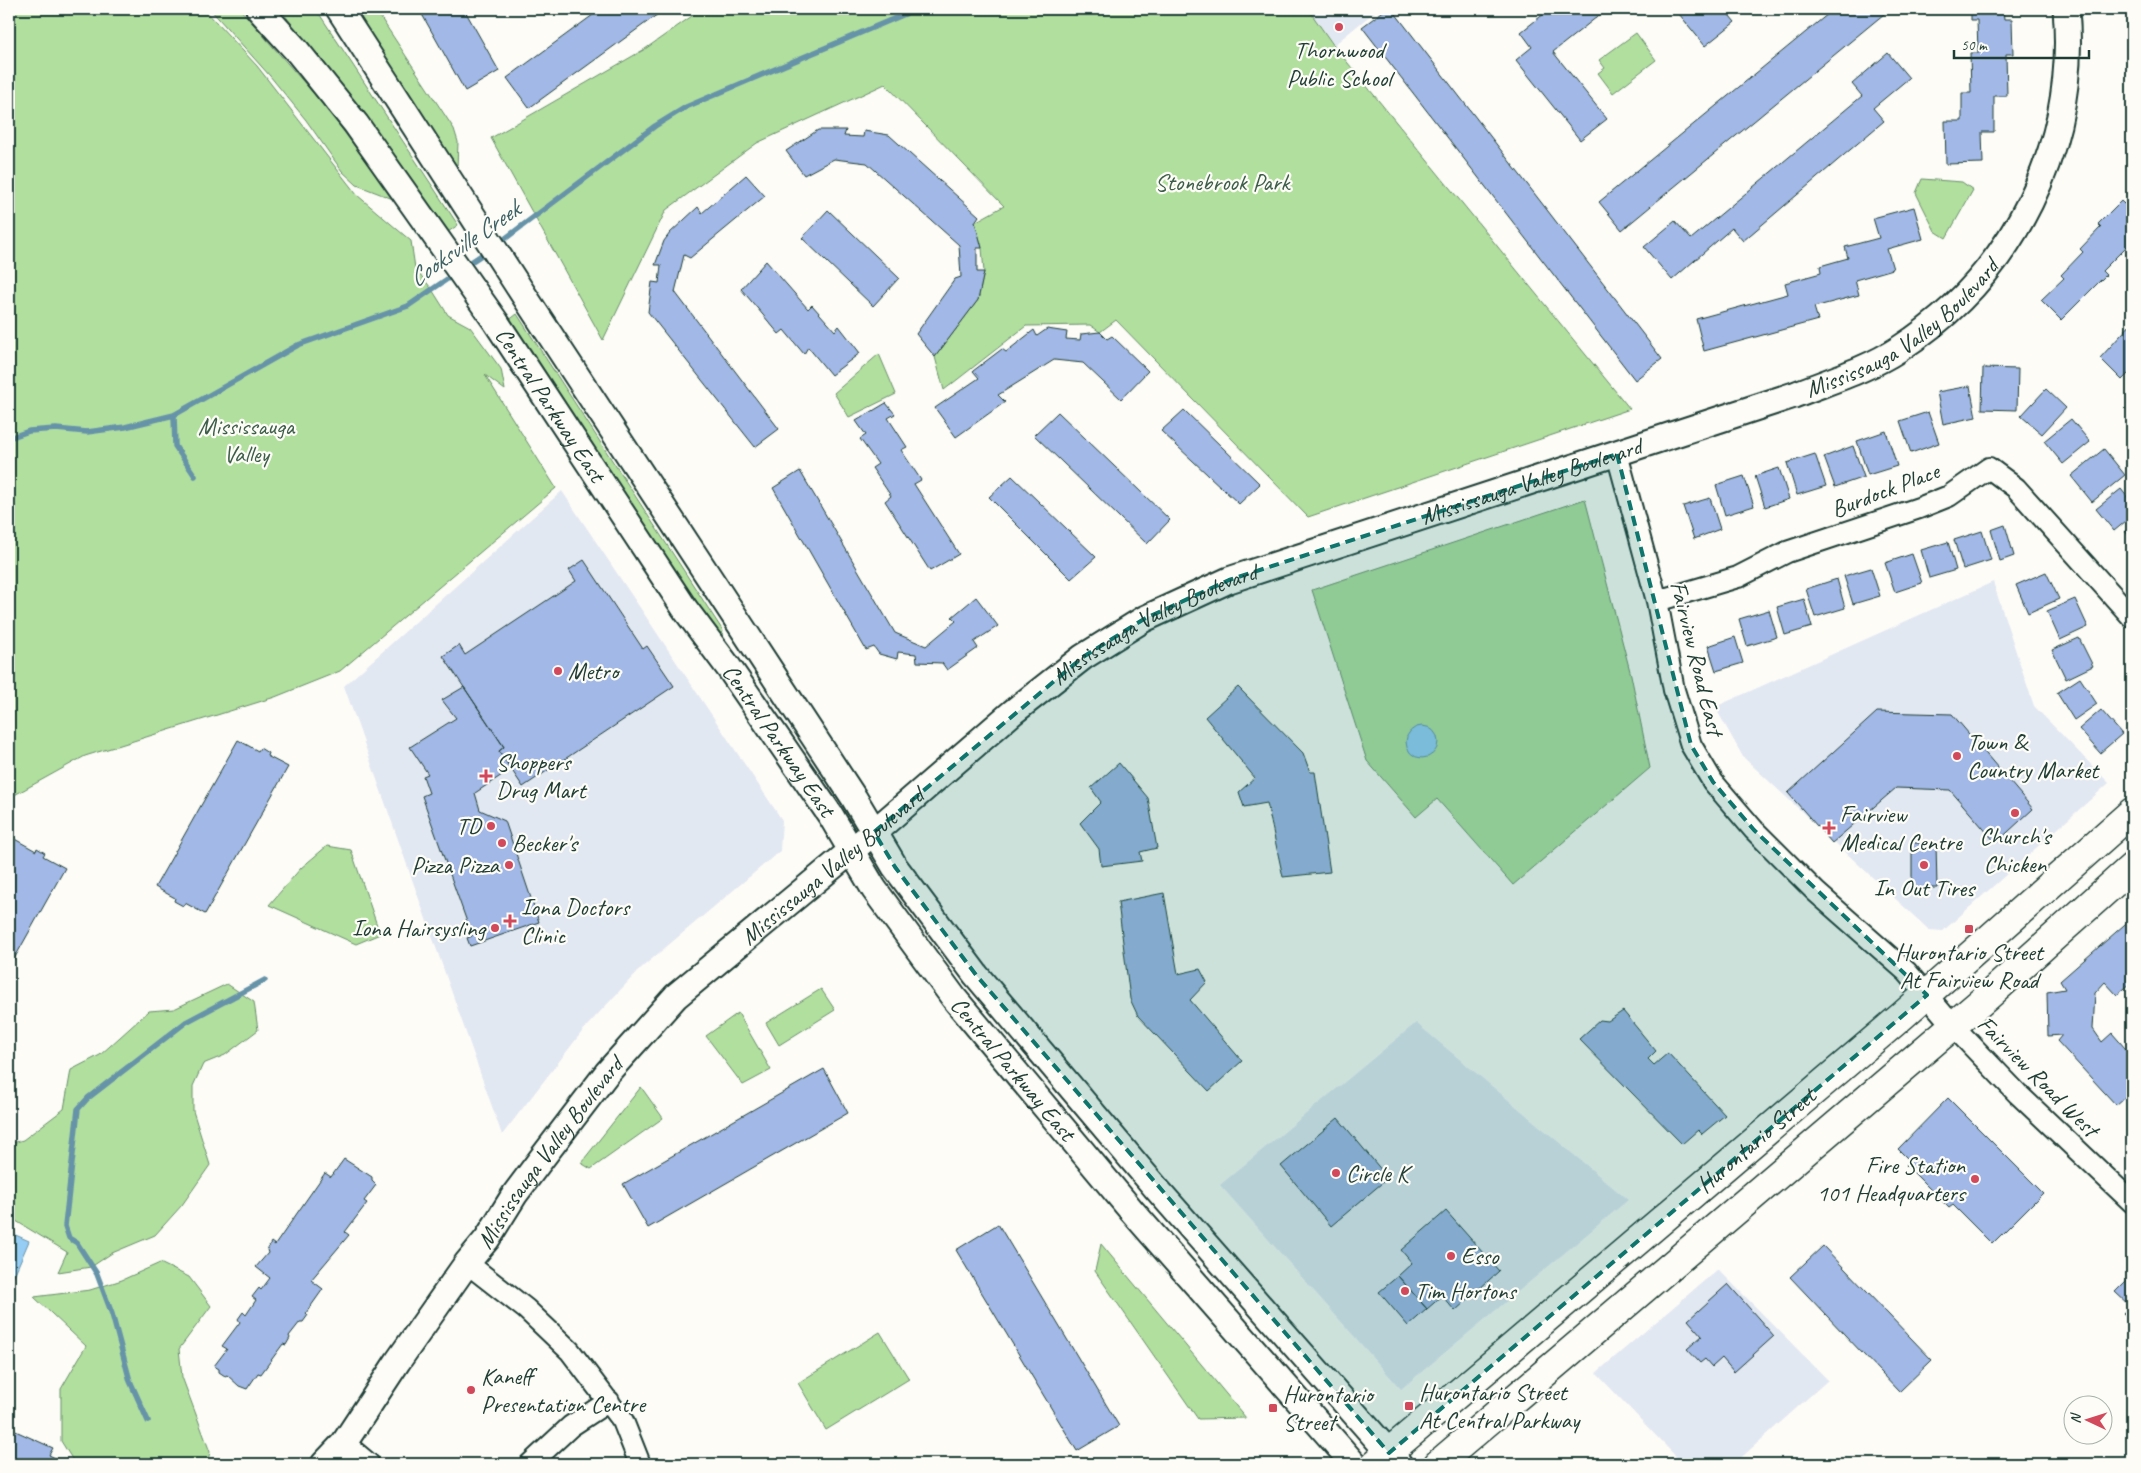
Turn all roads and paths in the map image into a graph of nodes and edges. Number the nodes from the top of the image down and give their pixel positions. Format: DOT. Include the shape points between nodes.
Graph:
graph roads {
  1 [pos="259,9"];
  2 [pos="268,9"];
  3 [pos="339,9"];
  4 [pos="2066,9"];
  5 [pos="298,52"];
  6 [pos="1617,454"];
  7 [pos="1656,600"];
  8 [pos="2132,616"];
  9 [pos="2132,812"];
  10 [pos="874,832"];
  11 [pos="851,850"];
  12 [pos="2132,868"];
  13 [pos="1926,995"];
  14 [pos="1953,1026"];
  15 [pos="2132,1202"];
  16 [pos="467,1263"];
  17 [pos="1247,1292"];
  18 [pos="1222,1313"];
  19 [pos="609,1400"];
  20 [pos="344,1443"];
  21 [pos="1388,1460"];
  22 [pos="324,1464"];
  23 [pos="369,1464"];
  24 [pos="530,1464"];
  25 [pos="640,1464"];
  26 [pos="1354,1464"];
  27 [pos="1438,1464"];
  1 -- 5 [label="street, Central Parkway East"];
  2 -- 5 [label="street"];
  3 -- 10 [label="street, Central Parkway East"];
  4 -- 6 [label="street, Mississauga Valley Boulevard" via="2069,39 2060,118 2042,178 2020,222 1994,262 1967,293 1930,327 1898,350 1866,367 1794,395"];
  5 -- 11 [label="street, Central Parkway East" via="356,124 496,322 685,609 758,709"];
  6 -- 7 [label="street, Fairview Road East"];
  6 -- 10 [label="street, Mississauga Valley Boulevard" via="1229,580 1144,619 1083,657"];
  7 -- 8 [label="street, Burdock Place" via="1738,577 1786,552 1949,496 1989,468 2016,488"];
  7 -- 13 [label="street, Fairview Road East" via="1674,690 1692,745 1713,782 1754,830 1816,892 1907,972"];
  9 -- 13 [label="main road, Hurontario Street"];
  10 -- 11 [label="street, Mississauga Valley Boulevard"];
  10 -- 17 [label="street, Central Parkway East" via="895,867 976,975"];
  11 -- 16 [label="street, Mississauga Valley Boulevard" via="676,996 643,1031 542,1158 487,1240"];
  11 -- 18 [label="street, Central Parkway East" via="874,889 954,998"];
  12 -- 14 [label="main road, Hurontario Street"];
  13 -- 14 [label="street, Fairview Road East"];
  13 -- 21 [label="main road, Hurontario Street"];
  14 -- 15 [label="street, Fairview Road West"];
  14 -- 27 [label="main road, Hurontario Street"];
  16 -- 19 [label="street" via="526,1309 570,1351"];
  16 -- 20 [label="street, Mississauga Valley Boulevard"];
  17 -- 18 [label="street"];
  17 -- 21 [label="street, Central Parkway East"];
  18 -- 26 [label="street, Central Parkway East"];
  19 -- 24 [label="street" via="571,1426"];
  19 -- 25 [label="street" via="623,1421"];
  20 -- 22 [label="street, Mississauga Valley Boulevard"];
  20 -- 23 [label="street"];
}
